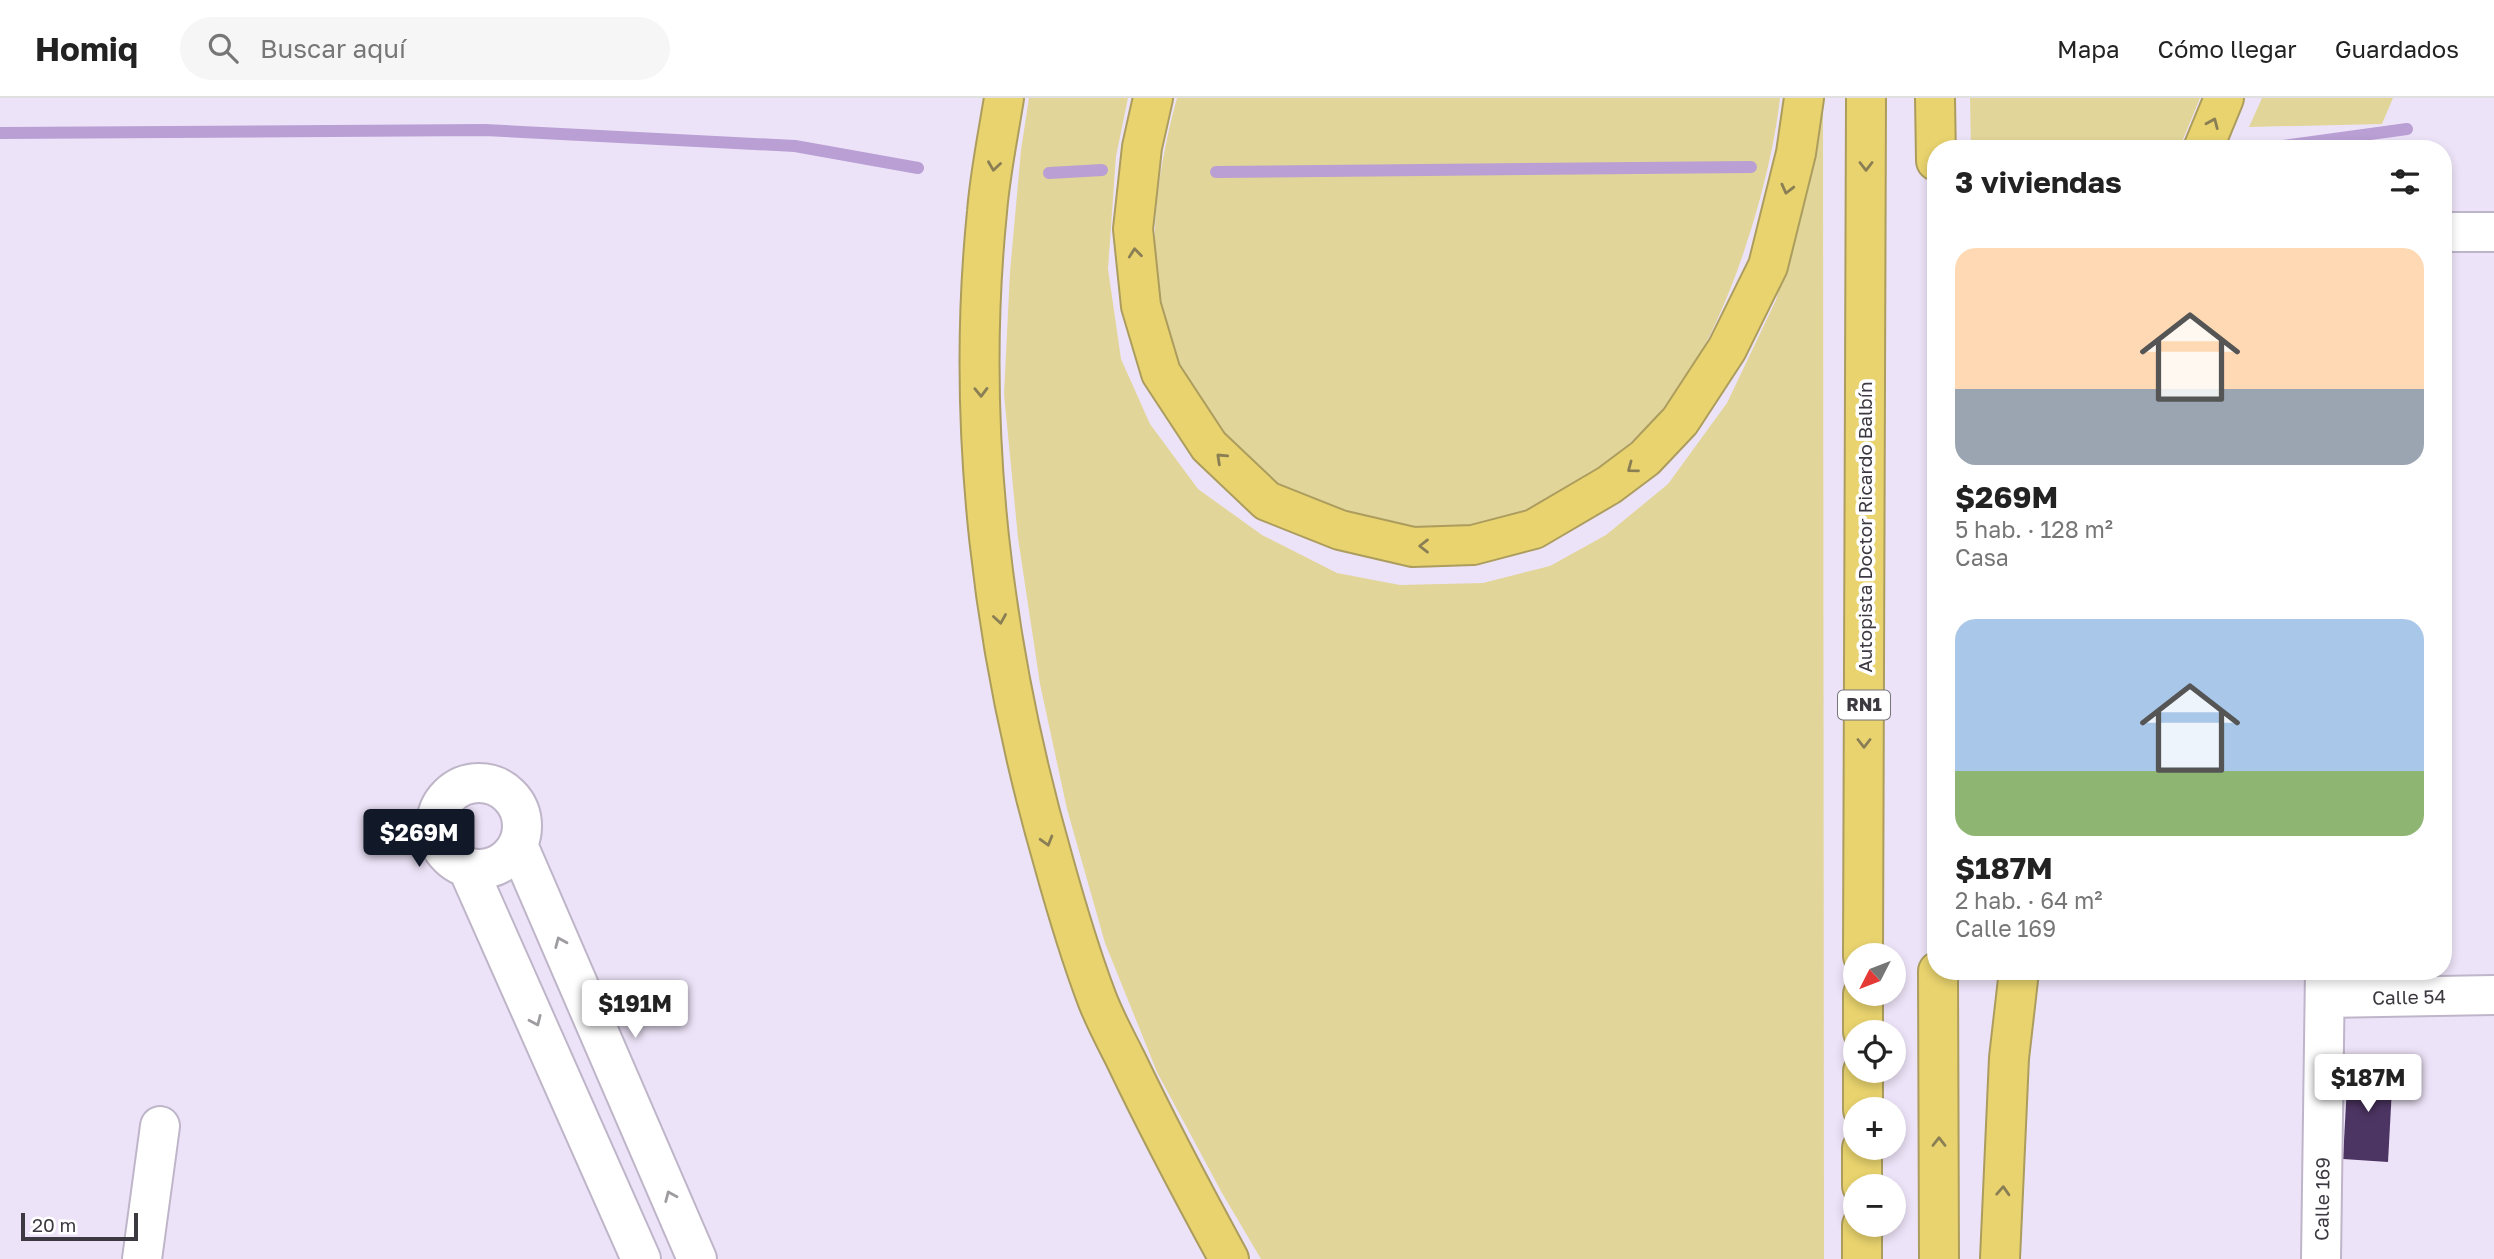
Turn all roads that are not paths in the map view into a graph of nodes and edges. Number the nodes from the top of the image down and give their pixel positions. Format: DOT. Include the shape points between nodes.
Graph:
graph roads {
  1 [pos="1004,98"];
  2 [pos="1153,98"];
  3 [pos="1804,98"];
  4 [pos="1866,98"];
  5 [pos="1935,98"];
  6 [pos="2224,98"];
  7 [pos="1936,140"];
  8 [pos="2207,140"];
  9 [pos="2452,232"];
  10 [pos="2494,232"];
  11 [pos="518,845"];
  12 [pos="468,869"];
  13 [pos="1863,943"];
  14 [pos="1938,980"];
  15 [pos="2018,980"];
  16 [pos="2325,985"];
  17 [pos="2494,995"];
  18 [pos="160,1126"];
  19 [pos="1862,1237"];
  20 [pos="142,1259"];
  21 [pos="641,1259"];
  22 [pos="697,1259"];
  23 [pos="1229,1259"];
  24 [pos="1862,1259"];
  25 [pos="1939,1259"];
  26 [pos="2000,1259"];
  27 [pos="2321,1259"];
  1 -- 23 [label="highway, one-way" via="987,212 980,330 983,464 1010,690 1033,791 1097,1000 1160,1132"];
  3 -- 2 [label="highway, one-way" via="1796,153 1768,266 1727,349 1681,421 1645,458 1609,485 1534,529 1473,545 1413,547 1340,530 1267,501 1209,446 1161,373 1141,306 1133,229"];
  4 -- 13 [label="highway, Autopista Doctor Ricardo Balbín / RN1, one-way"];
  5 -- 7 [label="highway"];
  8 -- 6 [label="highway, one-way"];
  9 -- 10 [label="street"];
  11 -- 12 [label="street" via="498,866"];
  11 -- 12 [label="street" via="522,830 514,801 489,784 460,787 447,796 435,823 443,852"];
  22 -- 11 [label="street, one-way"];
  12 -- 21 [label="street, one-way"];
  25 -- 14 [label="highway, one-way"];
  26 -- 15 [label="highway, one-way" via="2009,1058"];
  16 -- 17 [label="street, Calle 54"];
  16 -- 27 [label="street, Calle 169"];
  18 -- 20 [label="street"];
  19 -- 24 [label="highway"];
}
